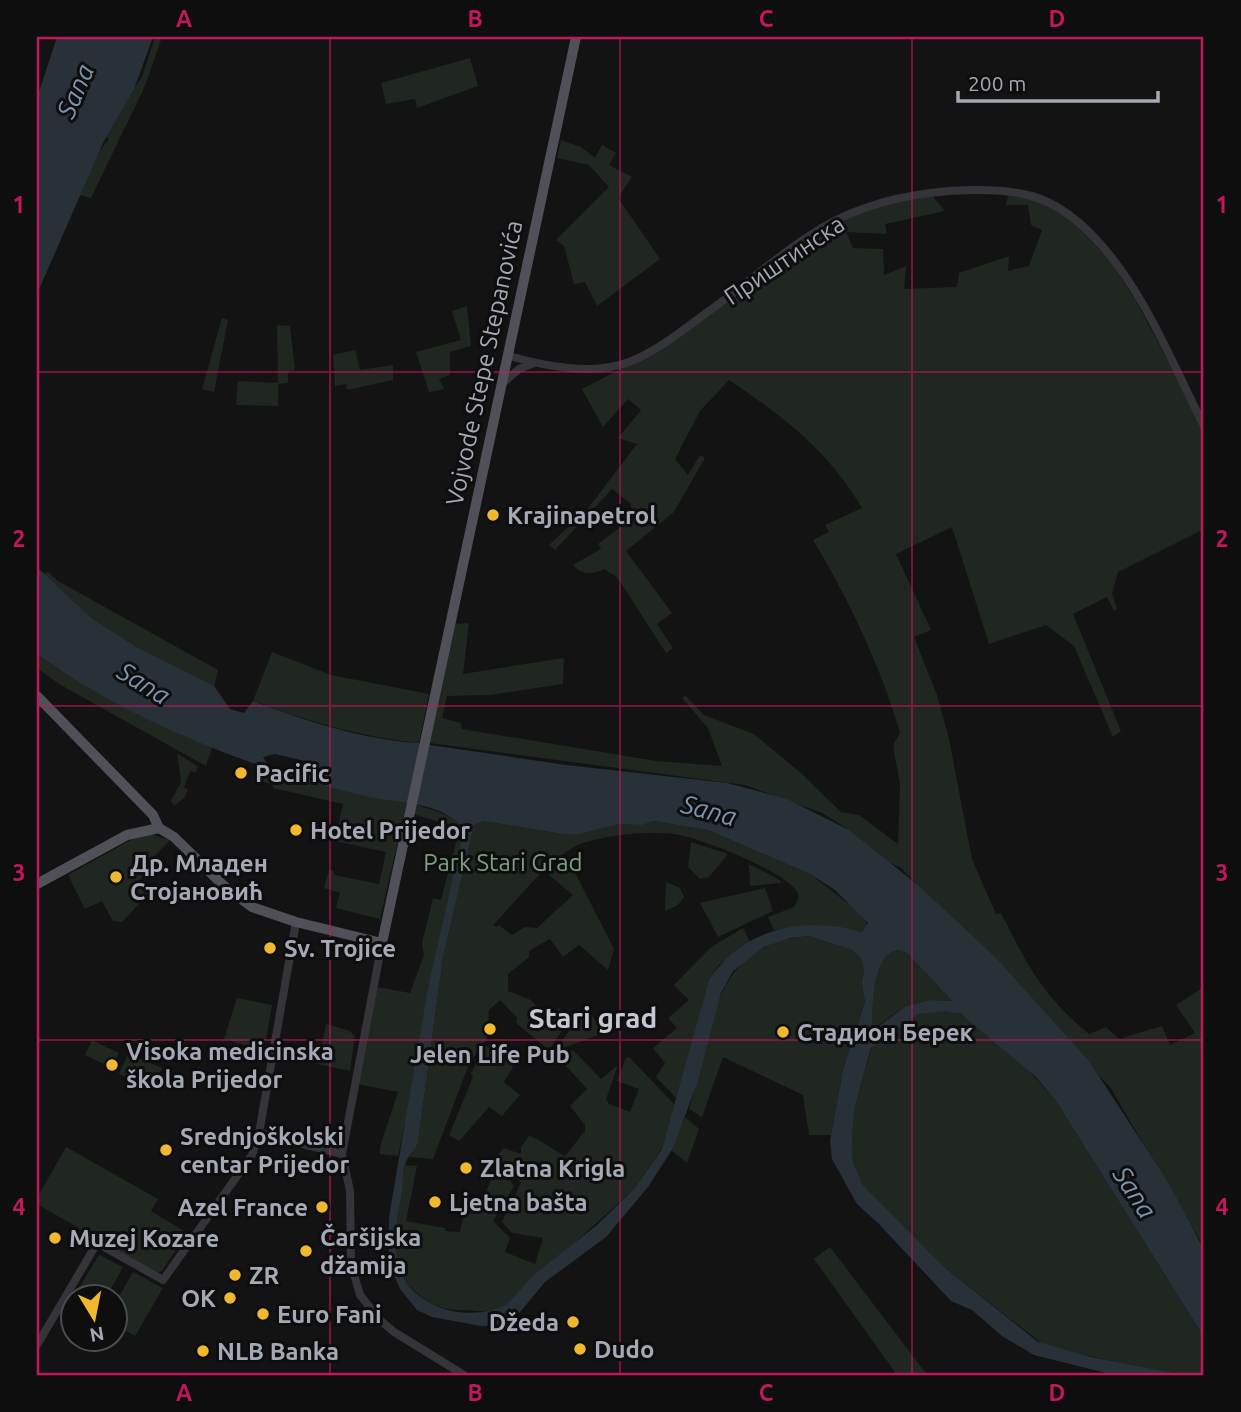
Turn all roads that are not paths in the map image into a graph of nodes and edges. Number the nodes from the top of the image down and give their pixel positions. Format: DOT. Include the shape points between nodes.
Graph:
graph roads {
  1 [pos="576,37"];
  2 [pos="509,356"];
  3 [pos="536,363"];
  4 [pos="502,384"];
  5 [pos="1204,426"];
  6 [pos="37,696"];
  7 [pos="159,828"];
  8 [pos="37,884"];
  9 [pos="296,922"];
  10 [pos="382,943"];
  11 [pos="259,1133"];
  12 [pos="342,1154"];
  13 [pos="37,1345"];
  14 [pos="464,1375"];
  1 -- 2 [label="main road, Vojvode Stepe Stepanovića"];
  2 -- 3 [label="street, Приштинска"];
  2 -- 4 [label="main road, Vojvode Stepe Stepanovića"];
  3 -- 4 [label="street" via="519,369"];
  3 -- 5 [label="street, Приштинска" via="580,368 627,363 676,335 808,237 845,216 926,192 1015,191 1042,198 1061,210 1105,250 1132,288"];
  4 -- 10 [label="main road, Vojvode Stepe Stepanovića"];
  6 -- 7 [label="main road" via="153,815"];
  7 -- 8 [label="main road" via="127,835"];
  7 -- 9 [label="main road" via="244,902"];
  9 -- 10 [label="main road"];
  9 -- 11 [label="street"];
  10 -- 12 [label="street"];
  11 -- 12 [label="street"];
  11 -- 13 [label="street" via="251,1155 163,1280 97,1243"];
  12 -- 14 [label="street" via="350,1191 351,1264 360,1295 394,1332"];
}
